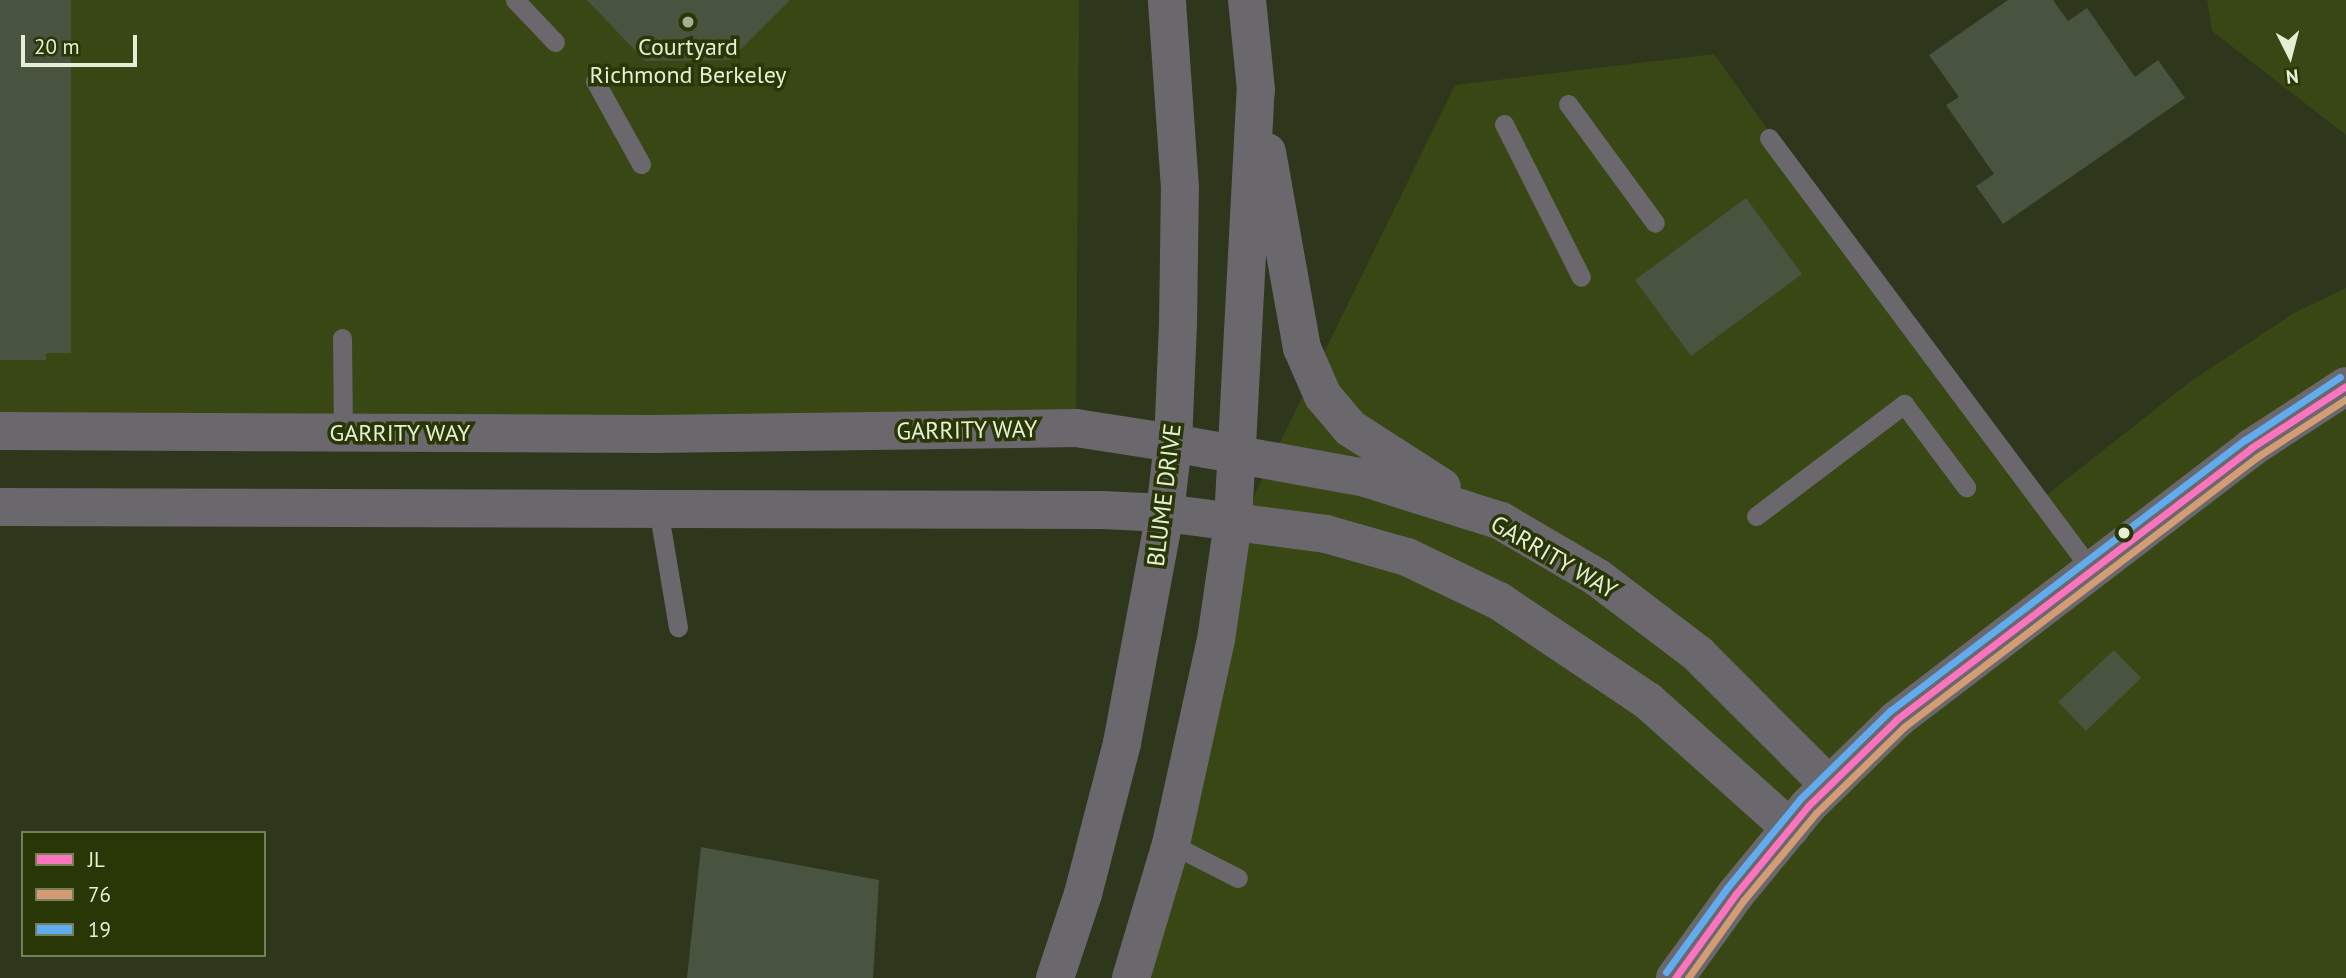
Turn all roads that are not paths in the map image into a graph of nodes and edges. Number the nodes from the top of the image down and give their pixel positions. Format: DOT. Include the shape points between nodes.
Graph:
graph roads {
  1 [pos="515,0"];
  2 [pos="1167,0"];
  3 [pos="1247,0"];
  4 [pos="555,43"];
  5 [pos="595,81"];
  6 [pos="1256,90"];
  7 [pos="1568,104"];
  8 [pos="1504,124"];
  9 [pos="1769,138"];
  10 [pos="641,164"];
  11 [pos="1655,223"];
  12 [pos="1581,277"];
  13 [pos="342,338"];
  14 [pos="2346,386"];
  15 [pos="0,431"];
  16 [pos="342,433"];
  17 [pos="1173,443"];
  18 [pos="1239,454"];
  19 [pos="1966,487"];
  20 [pos="0,507"];
  21 [pos="658,508"];
  22 [pos="1166,513"];
  23 [pos="1756,516"];
  24 [pos="1501,521"];
  25 [pos="1233,522"];
  26 [pos="2090,568"];
  27 [pos="678,628"];
  28 [pos="1828,784"];
  29 [pos="1790,828"];
  30 [pos="1171,844"];
  31 [pos="1238,878"];
  32 [pos="1055,978"];
  33 [pos="1131,978"];
  34 [pos="1675,978"];
  1 -- 4 [label="lane"];
  2 -- 17 [label="street, BLUME DRIVE" via="1180,188"];
  3 -- 6 [label="street"];
  5 -- 10 [label="lane"];
  6 -- 18 [label="street"];
  6 -- 24 [label="street" via="1302,348 1323,396 1350,428"];
  7 -- 11 [label="lane"];
  8 -- 12 [label="lane"];
  9 -- 26 [label="lane"];
  13 -- 16 [label="lane"];
  14 -- 26 [label="street" via="2251,448"];
  15 -- 16 [label="street, GARRITY WAY"];
  16 -- 17 [label="street, GARRITY WAY" via="1076,428"];
  17 -- 18 [label="street, GARRITY WAY"];
  17 -- 22 [label="street, BLUME DRIVE"];
  18 -- 24 [label="street, GARRITY WAY" via="1365,478"];
  18 -- 25 [label="street"];
  19 -- 23 [label="lane" via="1904,404"];
  20 -- 21 [label="street"];
  21 -- 22 [label="street"];
  21 -- 27 [label="lane"];
  22 -- 25 [label="street"];
  22 -- 32 [label="street, BLUME DRIVE" via="1122,743 1083,894"];
  24 -- 28 [label="street, GARRITY WAY" via="1598,578 1698,654"];
  25 -- 29 [label="street" via="1326,534 1407,557 1499,601 1648,701"];
  25 -- 30 [label="street" via="1216,640"];
  26 -- 28 [label="street" via="1923,697"];
  28 -- 29 [label="street"];
  29 -- 34 [label="street"];
  30 -- 31 [label="lane"];
  30 -- 33 [label="street"];
}
